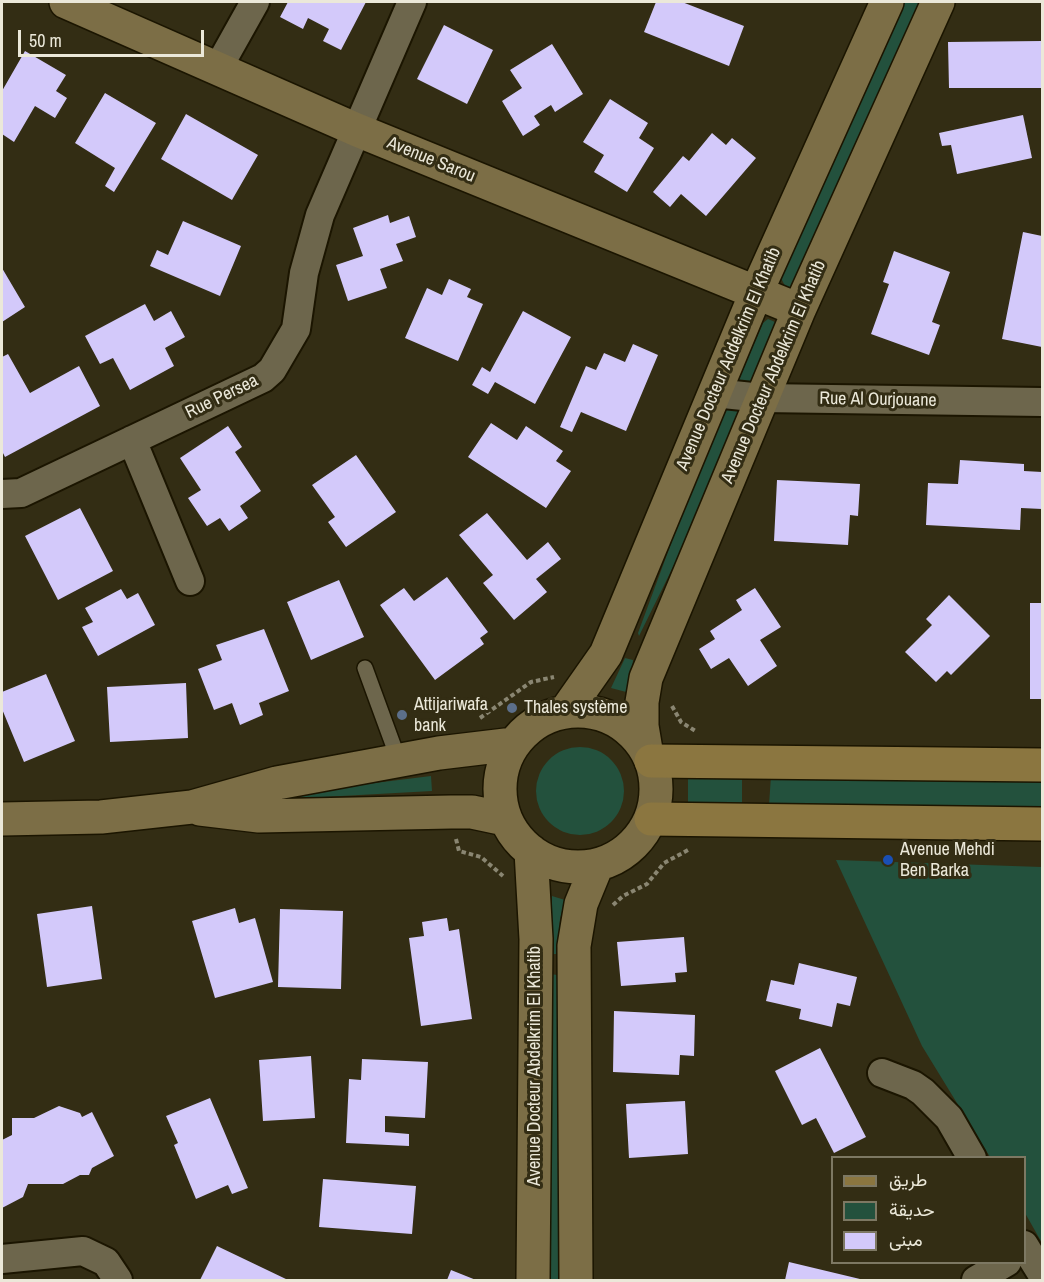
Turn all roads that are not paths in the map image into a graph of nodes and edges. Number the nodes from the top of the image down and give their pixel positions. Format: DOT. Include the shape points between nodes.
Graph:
graph roads {
  1 [pos="66,2"];
  2 [pos="255,2"];
  3 [pos="412,2"];
  4 [pos="887,2"];
  5 [pos="938,2"];
  6 [pos="218,68"];
  7 [pos="357,130"];
  8 [pos="756,293"];
  9 [pos="800,310"];
  10 [pos="714,393"];
  11 [pos="762,398"];
  12 [pos="1042,402"];
  13 [pos="132,440"];
  14 [pos="2,494"];
  15 [pos="190,581"];
  16 [pos="365,668"];
  17 [pos="566,711"];
  18 [pos="514,744"];
  19 [pos="649,755"];
  20 [pos="399,761"];
  21 [pos="1042,765"];
  22 [pos="192,807"];
  23 [pos="2,819"];
  24 [pos="505,819"];
  25 [pos="651,819"];
  26 [pos="1042,824"];
  27 [pos="531,852"];
  28 [pos="597,865"];
  29 [pos="882,1073"];
  30 [pos="971,1156"];
  31 [pos="1026,1257"];
  32 [pos="2,1259"];
  33 [pos="1002,1264"];
  34 [pos="1042,1274"];
  35 [pos="118,1281"];
  36 [pos="533,1281"];
  37 [pos="576,1281"];
  38 [pos="976,1281"];
  1 -- 6 [label="main road, Avenue Sarou"];
  2 -- 6 [label="street"];
  3 -- 7 [label="street, Rue Persea"];
  4 -- 8 [label="main road, Avenue Docteur Addelkrim El Khatib"];
  5 -- 9 [label="main road, Avenue Docteur Abdelkrim El Khatib"];
  6 -- 7 [label="main road, Avenue Sarou"];
  7 -- 8 [label="main road, Avenue Sarou"];
  7 -- 13 [label="street, Rue Persea" via="320,215 304,273 296,329 279,360 263,378"];
  8 -- 9 [label="main road, Avenue Sarou"];
  8 -- 10 [label="main road, Avenue Docteur Addelkrim El Khatib"];
  9 -- 11 [label="main road, Avenue Docteur Abdelkrim El Khatib"];
  10 -- 11 [label="street, Rue Al Ourjouane"];
  10 -- 17 [label="main road, Avenue Docteur Addelkrim El Khatib" via="606,654"];
  11 -- 12 [label="street, Rue Al Ourjouane"];
  11 -- 19 [label="main road, Avenue Docteur Abdelkrim El Khatib" via="646,678 642,710"];
  13 -- 14 [label="street, Rue Persea" via="21,493"];
  13 -- 15 [label="street"];
  16 -- 20 [label="lane"];
  17 -- 18 [label="main road" via="528,728"];
  17 -- 19 [label="main road" via="582,710 612,718 626,726"];
  18 -- 20 [label="main road"];
  18 -- 24 [label="main road" via="504,761 500,780"];
  19 -- 21 [label="main road"];
  19 -- 25 [label="main road" via="657,789"];
  20 -- 22 [label="main road" via="267,786"];
  22 -- 23 [label="main road" via="101,817"];
  22 -- 24 [label="main road" via="258,816 472,812"];
  24 -- 27 [label="main road"];
  25 -- 26 [label="main road"];
  25 -- 28 [label="main road" via="630,848"];
  27 -- 28 [label="main road" via="574,867"];
  27 -- 36 [label="main road, Avenue Docteur Abdelkrim El Khatib" via="536,939"];
  28 -- 37 [label="main road" via="581,904 574,946"];
  29 -- 30 [label="street" via="923,1092 949,1118"];
  31 -- 34 [label="street"];
  32 -- 35 [label="street" via="82,1251 106,1262"];
  33 -- 38 [label="street"];
}
